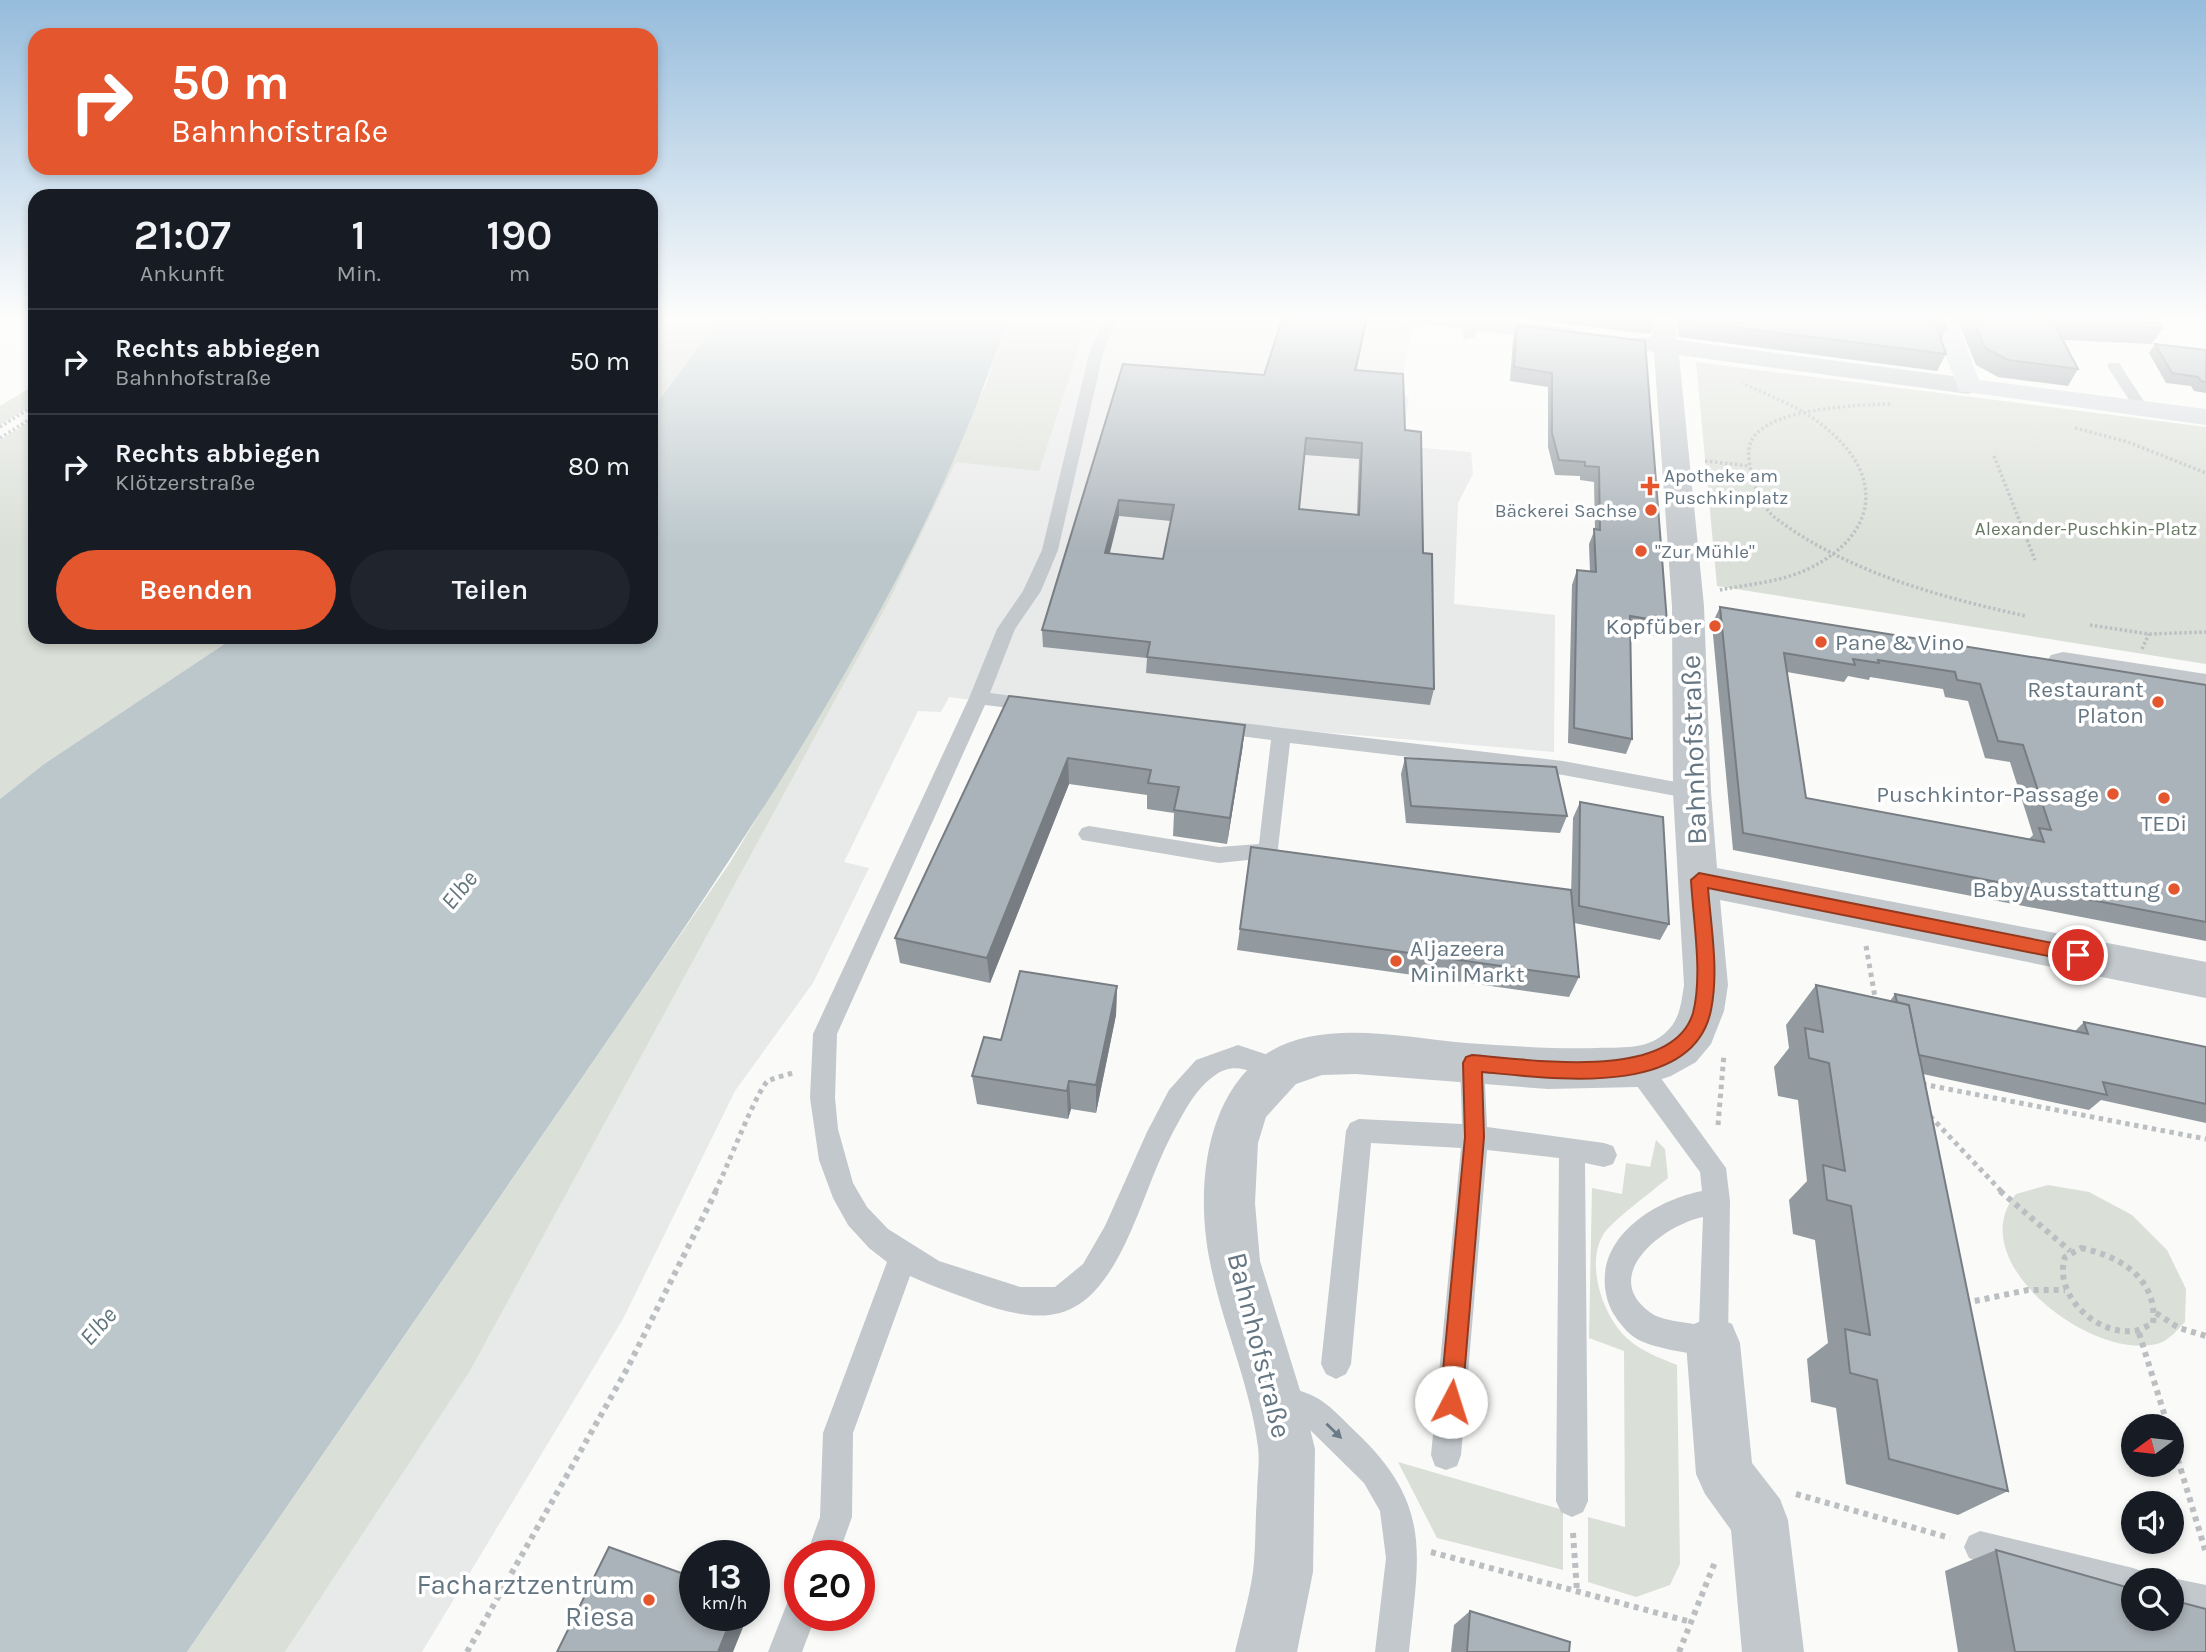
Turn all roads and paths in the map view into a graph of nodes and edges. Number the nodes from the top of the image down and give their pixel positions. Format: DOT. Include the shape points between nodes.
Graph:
graph roads {
  1 [pos="1087,394"];
  2 [pos="1671,394"];
  3 [pos="1765,394"];
  4 [pos="2032,394"];
  5 [pos="2132,394"];
  6 [pos="1899,404"];
  7 [pos="2141,408"];
  8 [pos="28,409"];
  9 [pos="1807,414"];
  10 [pos="2206,417"];
  11 [pos="28,420"];
  12 [pos="2070,426"];
  13 [pos="0,427"];
  14 [pos="0,438"];
  15 [pos="1994,456"];
  16 [pos="1699,460"];
  17 [pos="1750,466"];
  18 [pos="2206,473"];
  19 [pos="1834,553"];
  20 [pos="2035,560"];
  21 [pos="1701,608"];
  22 [pos="2026,616"];
  23 [pos="2090,625"];
  24 [pos="2206,632"];
  25 [pos="2029,658"];
  26 [pos="2206,685"];
  27 [pos="978,698"];
  28 [pos="1061,708"];
  29 [pos="1198,724"];
  30 [pos="1281,734"];
  31 [pos="1692,792"];
  32 [pos="1089,834"];
  33 [pos="1699,880"];
  34 [pos="1860,912"];
  35 [pos="2206,980"];
  36 [pos="1702,1011"];
  37 [pos="1879,1017"];
  38 [pos="1472,1063"];
  39 [pos="1638,1067"];
  40 [pos="1280,1070"];
  41 [pos="821,1074"];
  42 [pos="1908,1082"];
  43 [pos="1924,1110"];
  44 [pos="1475,1137"];
  45 [pos="2206,1139"];
  46 [pos="1572,1148"];
  47 [pos="1604,1155"];
  48 [pos="1713,1168"];
  49 [pos="1717,1201"];
  50 [pos="2070,1251"];
  51 [pos="903,1257"];
  52 [pos="2065,1290"];
  53 [pos="1957,1306"];
  54 [pos="2156,1313"];
  55 [pos="2139,1333"];
  56 [pos="2206,1336"];
  57 [pos="1713,1343"];
  58 [pos="1336,1364"];
  59 [pos="1276,1400"];
  60 [pos="2164,1414"];
  61 [pos="1446,1455"];
  62 [pos="2183,1477"];
  63 [pos="1792,1493"];
  64 [pos="1572,1501"];
  65 [pos="827,1540"];
  66 [pos="1401,1544"];
  67 [pos="1980,1547"];
  68 [pos="2206,1553"];
  69 [pos="1716,1555"];
  70 [pos="2121,1581"];
  71 [pos="1577,1591"];
  72 [pos="2184,1597"];
  73 [pos="2206,1602"];
  74 [pos="1691,1622"];
  75 [pos="793,1631"];
  76 [pos="467,1652"];
  77 [pos="785,1652"];
  78 [pos="1266,1652"];
  79 [pos="1392,1652"];
  80 [pos="1679,1652"];
  81 [pos="1773,1652"];
  1 -- 27 [label="lane" via="1050,550 1032,591 1006,628"];
  2 -- 21 [label="street"];
  3 -- 9 [label="path"];
  4 -- 7 [label="main road"];
  5 -- 7 [label="lane"];
  6 -- 9 [label="path"];
  7 -- 10 [label="main road"];
  8 -- 13 [label="path"];
  9 -- 17 [label="path" via="1760,430 1750,446"];
  9 -- 19 [label="path" via="1844,445 1864,476 1867,491 1865,520 1856,537"];
  11 -- 14 [label="path"];
  12 -- 18 [label="path" via="2129,442"];
  15 -- 20 [label="path"];
  16 -- 17 [label="path"];
  17 -- 19 [label="path" via="1756,492 1775,518"];
  19 -- 21 [label="path" via="1808,569 1721,590"];
  19 -- 22 [label="path" via="1924,590"];
  21 -- 31 [label="street, Bahnhofstraße"];
  23 -- 24 [label="path" via="2150,634"];
  25 -- 26 [label="street"];
  27 -- 28 [label="lane"];
  27 -- 41 [label="lane" via="825,1034"];
  29 -- 30 [label="lane"];
  30 -- 31 [label="lane" via="1563,768"];
  30 -- 32 [label="lane" via="1269,851 1219,855"];
  31 -- 33 [label="street, Bahnhofstraße"];
  33 -- 34 [label="street"];
  33 -- 36 [label="street, Bahnhofstraße" via="1706,985"];
  34 -- 35 [label="street"];
  34 -- 37 [label="path"];
  36 -- 39 [label="street, Bahnhofstraße" via="1695,1031 1680,1048"];
  36 -- 48 [label="path" via="1725,1057"];
  38 -- 39 [label="street, Bahnhofstraße" via="1548,1069"];
  38 -- 40 [label="street, Bahnhofstraße" via="1356,1054 1298,1060"];
  38 -- 44 [label="lane"];
  39 -- 48 [label="lane"];
  40 -- 51 [label="lane" via="1249,1055 1222,1059 1190,1080 1143,1166 1107,1255 1089,1282 1065,1298 1034,1303 1001,1298"];
  40 -- 59 [label="street, Bahnhofstraße" via="1254,1094 1244,1111 1234,1143 1230,1203 1235,1261"];
  41 -- 51 [label="lane" via="827,1144 836,1177 853,1212"];
  41 -- 76 [label="path" via="793,1072 767,1082 754,1102 736,1151 633,1358"];
  42 -- 45 [label="path"];
  43 -- 50 [label="path" via="1989,1181"];
  44 -- 46 [label="lane"];
  44 -- 58 [label="lane" via="1359,1130"];
  44 -- 61 [label="lane"];
  46 -- 47 [label="lane"];
  46 -- 64 [label="lane"];
  48 -- 49 [label="lane"];
  49 -- 57 [label="lane"];
  49 -- 57 [label="lane" via="1682,1208 1639,1237 1621,1256 1616,1278 1622,1302 1644,1327"];
  50 -- 52 [label="path" via="2059,1270"];
  50 -- 54 [label="path" via="2094,1250 2124,1263 2147,1287"];
  51 -- 65 [label="lane" via="838,1433 836,1517"];
  52 -- 53 [label="path" via="2028,1290"];
  52 -- 55 [label="path" via="2082,1312 2098,1323 2115,1331"];
  54 -- 55 [label="path" via="2153,1323"];
  54 -- 56 [label="path" via="2179,1328"];
  55 -- 60 [label="path"];
  57 -- 81 [label="street" via="1725,1474 1759,1520"];
  59 -- 66 [label="lane, one-way" via="1308,1406 1375,1472 1395,1507"];
  59 -- 78 [label="street, Bahnhofstraße" via="1287,1449 1283,1572"];
  62 -- 68 [label="path"];
  63 -- 67 [label="path"];
  64 -- 71 [label="path"];
  66 -- 71 [label="path"];
  66 -- 79 [label="lane"];
  67 -- 70 [label="lane"];
  69 -- 74 [label="path"];
  71 -- 74 [label="path"];
  72 -- 73 [label="lane"];
  74 -- 80 [label="path"];
  75 -- 77 [label="lane"];
}
